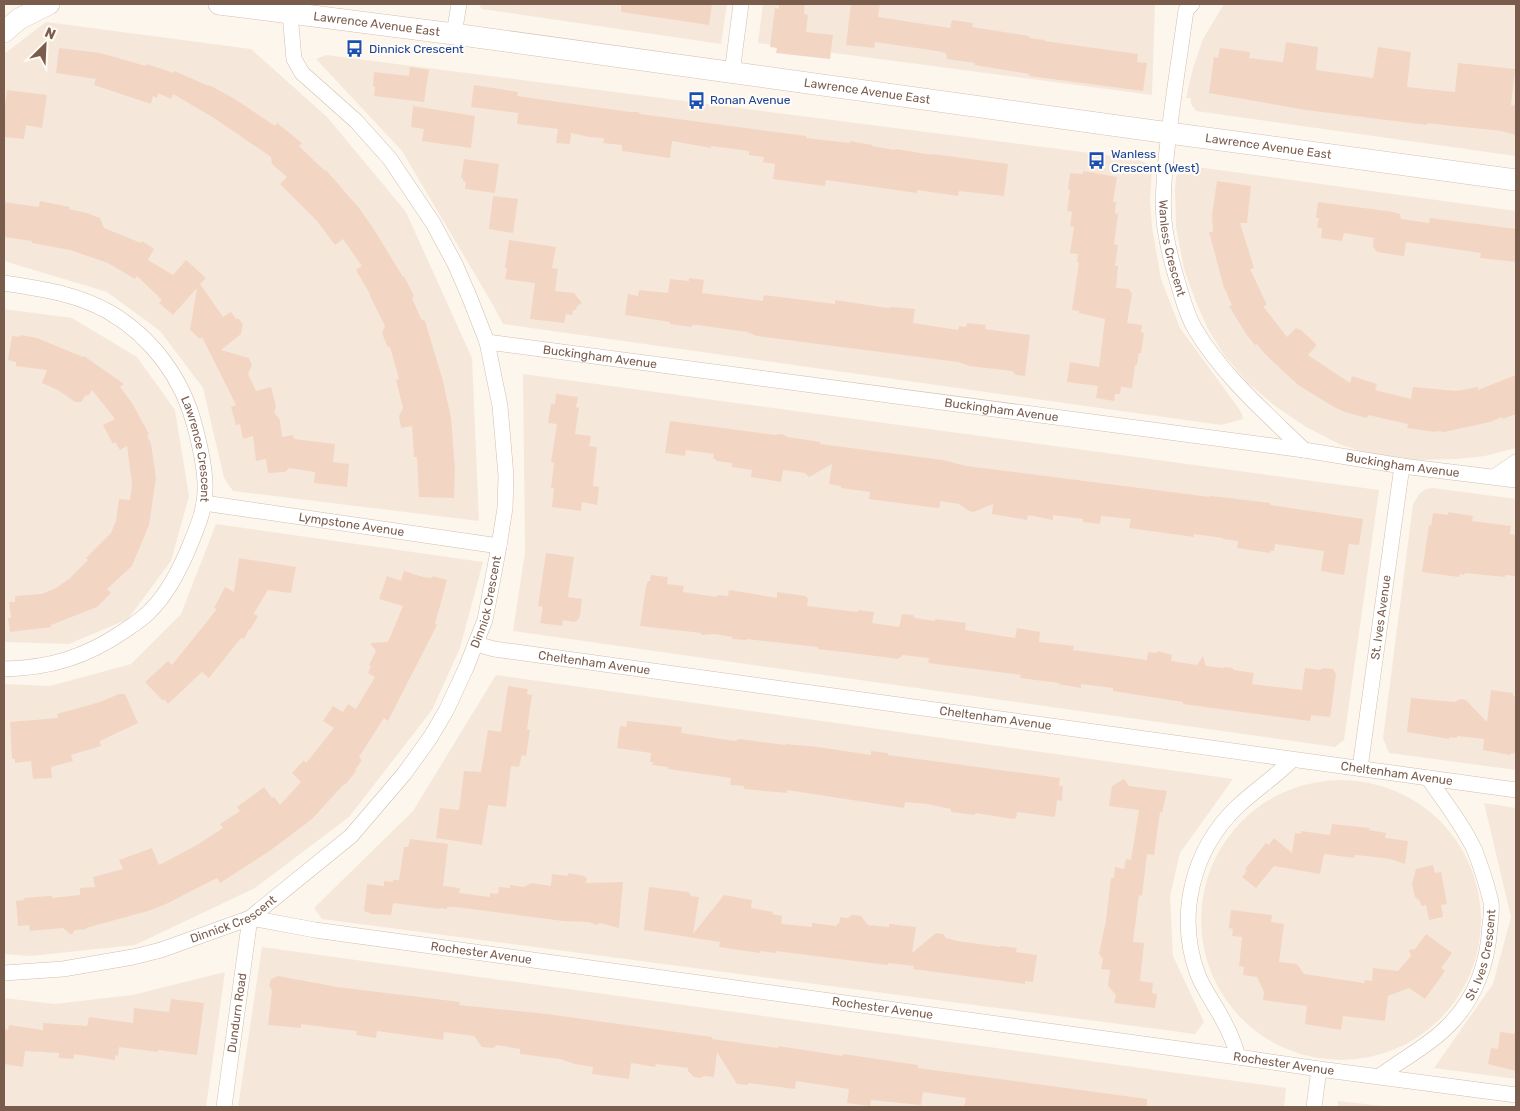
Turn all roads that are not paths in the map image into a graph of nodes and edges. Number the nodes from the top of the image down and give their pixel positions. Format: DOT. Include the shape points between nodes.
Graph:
graph roads {
  1 [pos="49,4"];
  2 [pos="219,4"];
  3 [pos="459,4"];
  4 [pos="740,4"];
  5 [pos="1188,6"];
  6 [pos="290,14"];
  7 [pos="4,32"];
  8 [pos="454,34"];
  9 [pos="732,73"];
  10 [pos="1169,134"];
  11 [pos="1516,180"];
  12 [pos="4,282"];
  13 [pos="487,342"];
  14 [pos="1304,450"];
  15 [pos="1516,462"];
  16 [pos="1402,466"];
  17 [pos="1494,477"];
  18 [pos="1516,480"];
  19 [pos="204,503"];
  20 [pos="499,546"];
  21 [pos="476,644"];
  22 [pos="4,669"];
  23 [pos="1292,760"];
  24 [pos="1360,768"];
  25 [pos="1428,778"];
  26 [pos="1516,790"];
  27 [pos="250,918"];
  28 [pos="4,973"];
  29 [pos="1238,1057"];
  30 [pos="1319,1070"];
  31 [pos="1380,1076"];
  32 [pos="1516,1095"];
  33 [pos="224,1107"];
  34 [pos="1314,1107"];
  1 -- 7 [label="main road" via="19,19"];
  2 -- 6 [label="main road, Lawrence Avenue East"];
  3 -- 8 [label="street"];
  4 -- 9 [label="street"];
  5 -- 10 [label="street, Wanless Crescent"];
  6 -- 8 [label="main road, Lawrence Avenue East"];
  6 -- 13 [label="street, Dinnick Crescent" via="294,59 302,73 356,121 390,159 433,223 455,264"];
  8 -- 9 [label="main road, Lawrence Avenue East"];
  9 -- 10 [label="main road, Lawrence Avenue East"];
  10 -- 11 [label="main road, Lawrence Avenue East"];
  10 -- 14 [label="street, Wanless Crescent" via="1164,219 1171,260 1183,300 1195,328 1219,363"];
  12 -- 19 [label="street, Lawrence Crescent" via="81,298 111,313 150,345 171,370 193,417 204,475"];
  13 -- 14 [label="street, Buckingham Avenue"];
  13 -- 20 [label="street, Dinnick Crescent" via="500,406 506,476"];
  14 -- 16 [label="street, Buckingham Avenue"];
  15 -- 17 [label="street"];
  16 -- 17 [label="street, Buckingham Avenue"];
  16 -- 24 [label="street, St. Ives Avenue"];
  17 -- 18 [label="street, Buckingham Avenue"];
  19 -- 20 [label="street, Lympstone Avenue"];
  19 -- 22 [label="street, Lawrence Crescent" via="185,558 152,610 98,648 54,664"];
  20 -- 21 [label="street, Dinnick Crescent" via="485,620"];
  21 -- 23 [label="street, Cheltenham Avenue"];
  21 -- 27 [label="street, Dinnick Crescent" via="430,738 385,798 338,848"];
  23 -- 24 [label="street, Cheltenham Avenue"];
  23 -- 29 [label="street" via="1237,807 1218,828 1200,860 1190,894 1188,928 1194,963"];
  24 -- 25 [label="street, Cheltenham Avenue"];
  25 -- 26 [label="street, Cheltenham Avenue"];
  25 -- 31 [label="street, St. Ives Crescent" via="1469,842 1481,868 1491,904 1489,940 1481,975 1462,1010 1426,1047"];
  27 -- 28 [label="street, Dinnick Crescent" via="133,957 63,969"];
  27 -- 29 [label="street, Rochester Avenue" via="315,930"];
  27 -- 33 [label="street, Dundurn Road"];
  29 -- 30 [label="street, Rochester Avenue"];
  30 -- 31 [label="street, Rochester Avenue"];
  30 -- 34 [label="street"];
  31 -- 32 [label="street, Rochester Avenue"];
}
